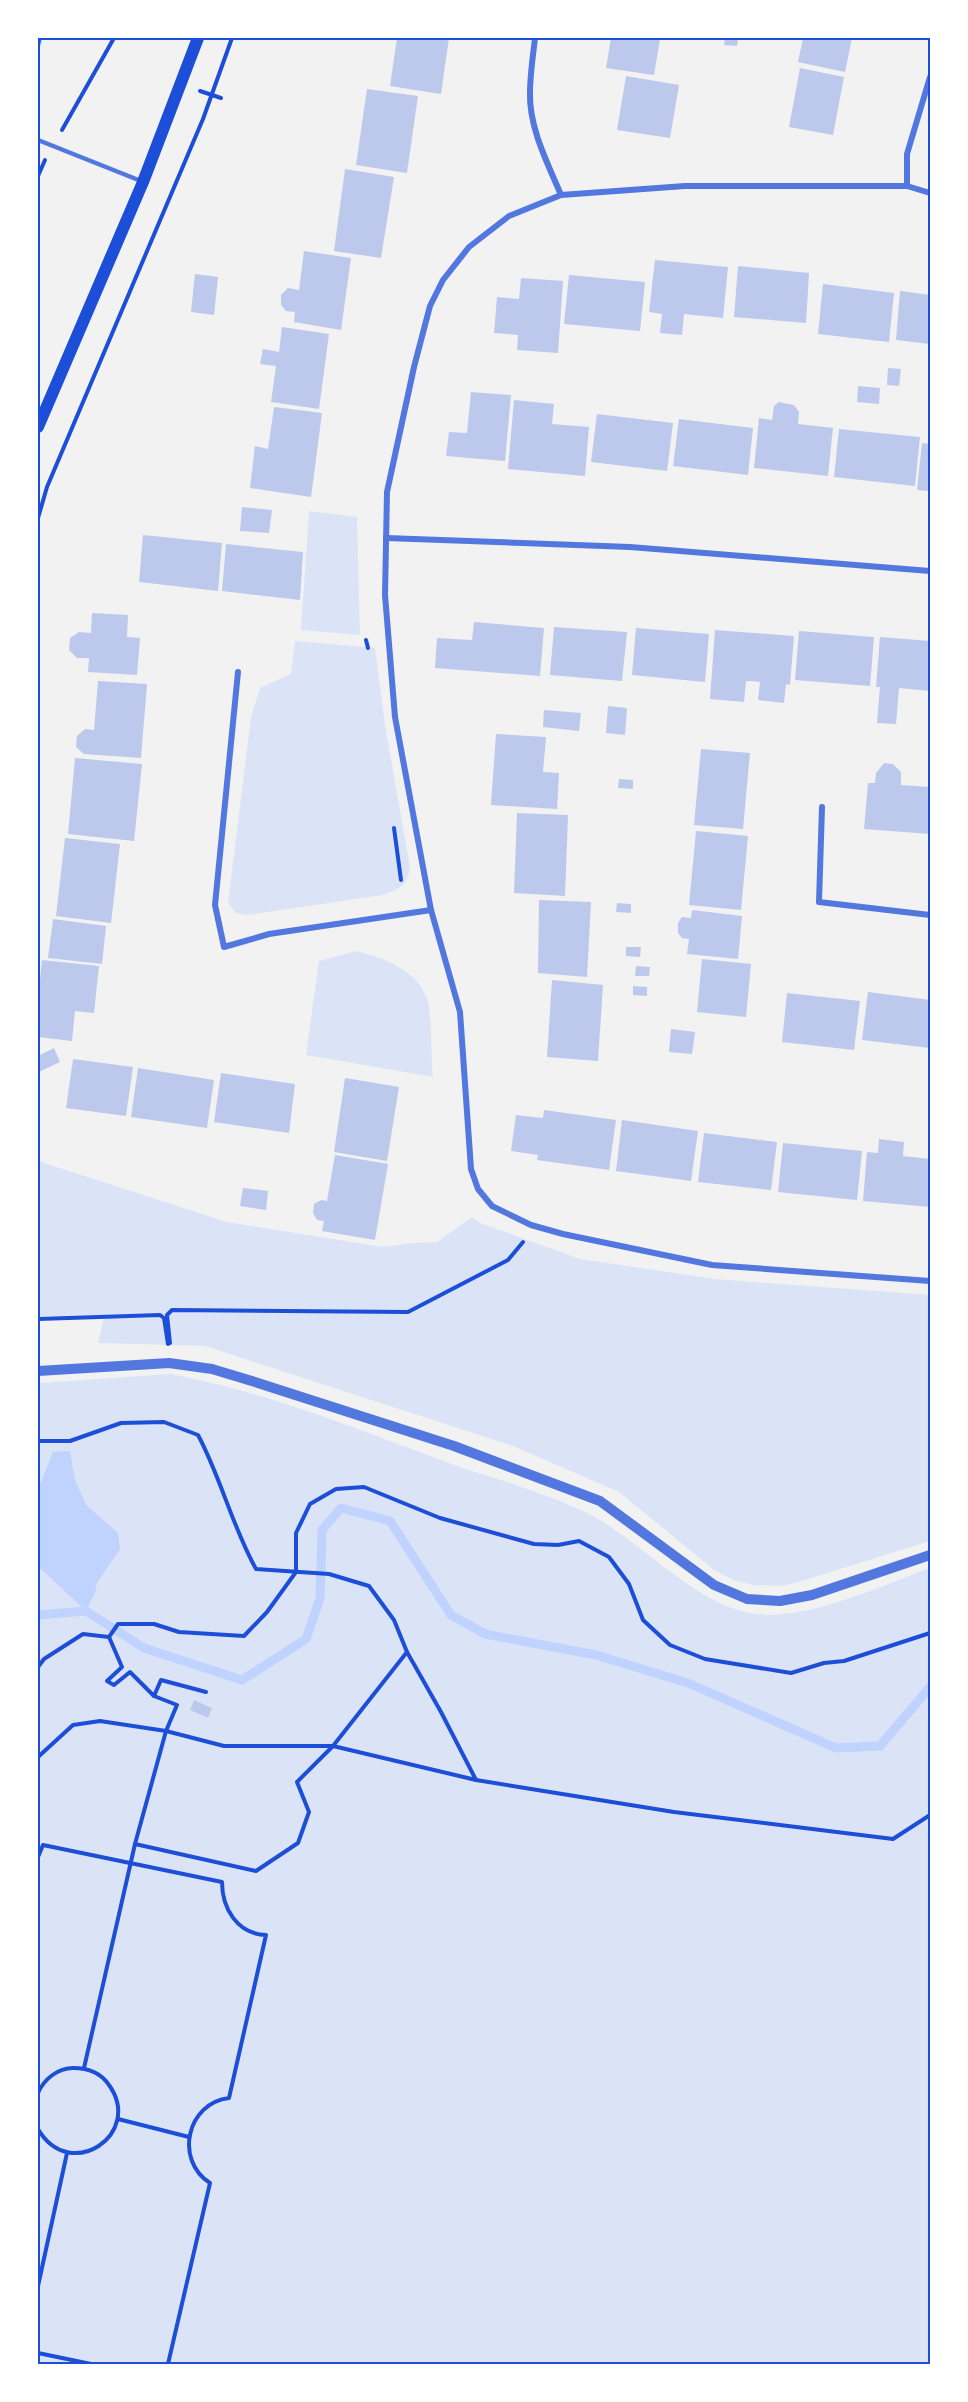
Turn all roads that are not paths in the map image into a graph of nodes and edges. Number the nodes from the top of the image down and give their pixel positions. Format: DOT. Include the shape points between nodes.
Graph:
graph roads {
  1 [pos="40,38"];
  2 [pos="198,38"];
  3 [pos="535,38"];
  4 [pos="38,45"];
  5 [pos="930,77"];
  6 [pos="38,140"];
  7 [pos="143,182"];
  8 [pos="907,186"];
  9 [pos="930,193"];
  10 [pos="561,195"];
  11 [pos="38,427"];
  12 [pos="387,538"];
  13 [pos="930,571"];
  14 [pos="238,672"];
  15 [pos="822,807"];
  16 [pos="431,910"];
  17 [pos="930,915"];
  18 [pos="930,1281"];
  19 [pos="38,1371"];
  20 [pos="930,1555"];
  1 -- 4 [label="lane"];
  2 -- 7 [label="main road"];
  3 -- 10 [label="street" via="532,117"];
  5 -- 8 [label="street" via="907,154"];
  6 -- 7 [label="lane"];
  7 -- 11 [label="main road"];
  8 -- 9 [label="street"];
  8 -- 10 [label="street" via="685,186"];
  10 -- 12 [label="street" via="509,216 469,247 442,280 430,306 414,367 387,492"];
  12 -- 13 [label="street" via="630,547"];
  12 -- 16 [label="street" via="385,595 395,717"];
  14 -- 16 [label="street" via="215,905 224,947 269,934"];
  15 -- 17 [label="street" via="819,902"];
  16 -- 18 [label="street" via="460,1012 471,1169 478,1190 492,1206 531,1225 563,1234 712,1265"];
  19 -- 20 [label="street" via="169,1363 212,1369 255,1382 454,1446 600,1501 714,1585 747,1599 780,1601 812,1595"];
}
